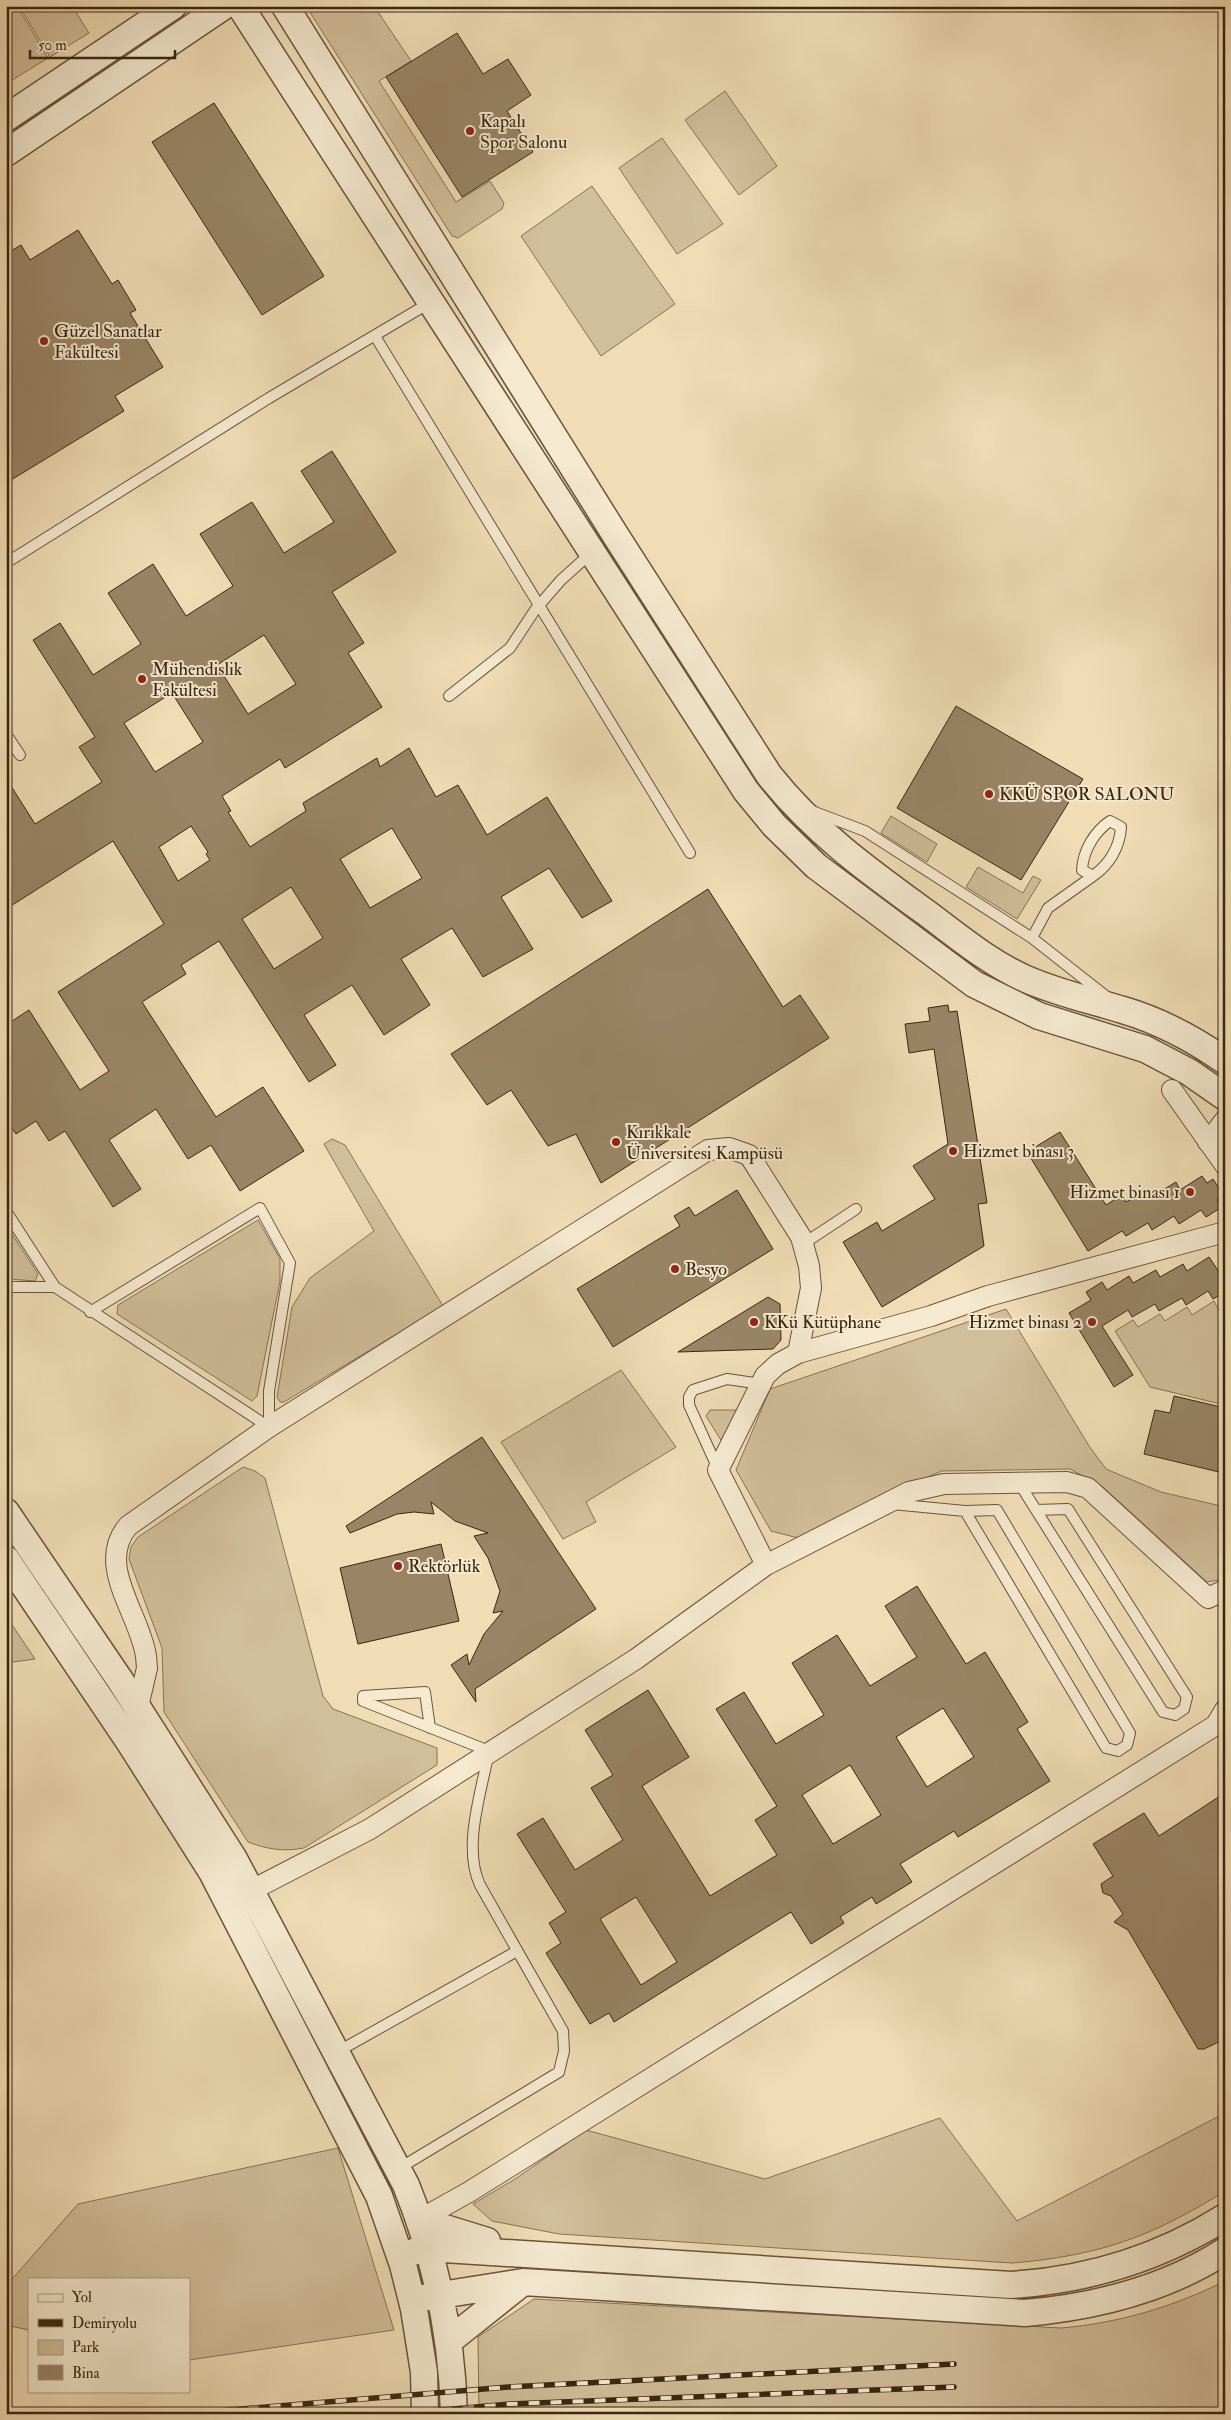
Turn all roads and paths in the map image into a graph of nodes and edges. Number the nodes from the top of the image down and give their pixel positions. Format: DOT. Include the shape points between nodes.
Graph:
graph roads {
  1 [pos="173,6"];
  2 [pos="224,6"];
  3 [pos="240,6"];
  4 [pos="285,6"];
  5 [pos="6,118"];
  6 [pos="6,153"];
  7 [pos="431,302"];
  8 [pos="375,336"];
  9 [pos="616,536"];
  10 [pos="592,552"];
  11 [pos="6,563"];
  12 [pos="539,605"];
  13 [pos="449,696"];
  14 [pos="6,734"];
  15 [pos="20,755"];
  16 [pos="795,806"];
  17 [pos="690,853"];
  18 [pos="1093,876"];
  19 [pos="1032,938"];
  20 [pos="1123,1010"];
  21 [pos="1223,1057"];
  22 [pos="1172,1090"];
  23 [pos="1225,1097"];
  24 [pos="1225,1120"];
  25 [pos="1208,1142"];
  26 [pos="1225,1166"];
  27 [pos="856,1209"];
  28 [pos="6,1211"];
  29 [pos="1225,1232"];
  30 [pos="803,1244"];
  31 [pos="6,1287"];
  32 [pos="55,1287"];
  33 [pos="90,1312"];
  34 [pos="798,1353"];
  35 [pos="761,1384"];
  36 [pos="269,1427"];
  37 [pos="718,1470"];
  38 [pos="1019,1483"];
  39 [pos="886,1503"];
  40 [pos="1036,1510"];
  41 [pos="965,1511"];
  42 [pos="6,1512"];
  43 [pos="6,1558"];
  44 [pos="766,1565"];
  45 [pos="1225,1590"];
  46 [pos="138,1707"];
  47 [pos="1225,1710"];
  48 [pos="116,1721"];
  49 [pos="430,1728"];
  50 [pos="489,1751"];
  51 [pos="252,1890"];
  52 [pos="229,1903"];
  53 [pos="517,1952"];
  54 [pos="336,2052"];
  55 [pos="397,2169"];
  56 [pos="1225,2217"];
  57 [pos="419,2220"];
  58 [pos="428,2248"];
  59 [pos="1225,2251"];
  60 [pos="526,2253"];
  61 [pos="400,2256"];
  62 [pos="524,2282"];
  63 [pos="440,2294"];
  64 [pos="412,2300"];
  65 [pos="449,2340"];
  66 [pos="425,2414"];
  67 [pos="454,2414"];
  1 -- 5 [label="street"];
  2 -- 6 [label="street"];
  3 -- 7 [label="street"];
  4 -- 9 [label="street"];
  7 -- 8 [label="lane"];
  7 -- 10 [label="street"];
  8 -- 11 [label="lane" via="261,403"];
  8 -- 12 [label="lane"];
  9 -- 10 [label="street"];
  9 -- 16 [label="street" via="769,775"];
  10 -- 12 [label="lane"];
  10 -- 23 [label="street" via="746,791 816,866 986,992 1039,1016 1145,1049"];
  12 -- 13 [label="lane" via="510,648"];
  12 -- 17 [label="lane"];
  14 -- 15 [label="lane"];
  16 -- 19 [label="lane" via="865,831"];
  16 -- 20 [label="street" via="856,862 990,960 1049,989"];
  18 -- 18 [label="lane" via="1082,870 1082,857 1099,828 1110,821 1121,827 1120,840 1104,869"];
  18 -- 19 [label="lane" via="1048,908"];
  19 -- 20 [label="lane"];
  20 -- 21 [label="street" via="1173,1030"];
  22 -- 25 [label="street"];
  24 -- 25 [label="street"];
  25 -- 26 [label="street"];
  27 -- 30 [label="lane"];
  28 -- 32 [label="lane"];
  29 -- 34 [label="street" via="995,1294"];
  30 -- 34 [label="street" via="810,1273 811,1296"];
  30 -- 36 [label="street" via="749,1155 729,1148 708,1150"];
  31 -- 32 [label="lane"];
  32 -- 33 [label="lane"];
  33 -- 36 [label="lane"];
  33 -- 36 [label="lane" via="260,1208 290,1263 269,1391"];
  34 -- 35 [label="street" via="778,1364"];
  35 -- 37 [label="street"];
  35 -- 37 [label="lane" via="727,1379 693,1390 690,1395 689,1405"];
  36 -- 46 [label="street" via="128,1526 118,1541 114,1559 116,1568 146,1656 147,1668"];
  37 -- 44 [label="street"];
  38 -- 39 [label="street" via="930,1486"];
  38 -- 40 [label="lane"];
  38 -- 45 [label="street" via="1067,1482 1088,1488 1208,1598"];
  39 -- 41 [label="lane"];
  39 -- 44 [label="street"];
  40 -- 40 [label="lane" via="1164,1712 1175,1714 1184,1709 1187,1697 1068,1509"];
  41 -- 41 [label="lane" via="1106,1748 1118,1751 1127,1745 1130,1733 997,1510"];
  42 -- 46 [label="street"];
  43 -- 48 [label="street"];
  44 -- 50 [label="street" via="636,1659"];
  46 -- 48 [label="street"];
  46 -- 51 [label="street"];
  47 -- 57 [label="street" via="1216,1726 469,2192"];
  48 -- 52 [label="street"];
  49 -- 49 [label="lane" via="425,1692 363,1696 363,1701"];
  49 -- 50 [label="lane"];
  50 -- 51 [label="street" via="370,1829"];
  50 -- 53 [label="lane" via="472,1842 473,1864 480,1885"];
  51 -- 52 [label="street"];
  51 -- 54 [label="street"];
  52 -- 61 [label="street" via="379,2196"];
  53 -- 54 [label="lane"];
  53 -- 55 [label="lane" via="563,2031 564,2051 559,2072"];
  54 -- 55 [label="street"];
  55 -- 57 [label="street"];
  56 -- 60 [label="street" via="1185,2241 1133,2262 1078,2277 1012,2285"];
  57 -- 58 [label="street"];
  57 -- 60 [label="street"];
  58 -- 60 [label="street"];
  58 -- 61 [label="street"];
  58 -- 63 [label="street"];
  59 -- 62 [label="street" via="1176,2277 1119,2297 1018,2314"];
  61 -- 64 [label="street"];
  62 -- 63 [label="street"];
  62 -- 65 [label="street"];
  63 -- 64 [label="street"];
  63 -- 65 [label="street"];
  64 -- 66 [label="street" via="422,2354"];
  65 -- 67 [label="street"];
}
